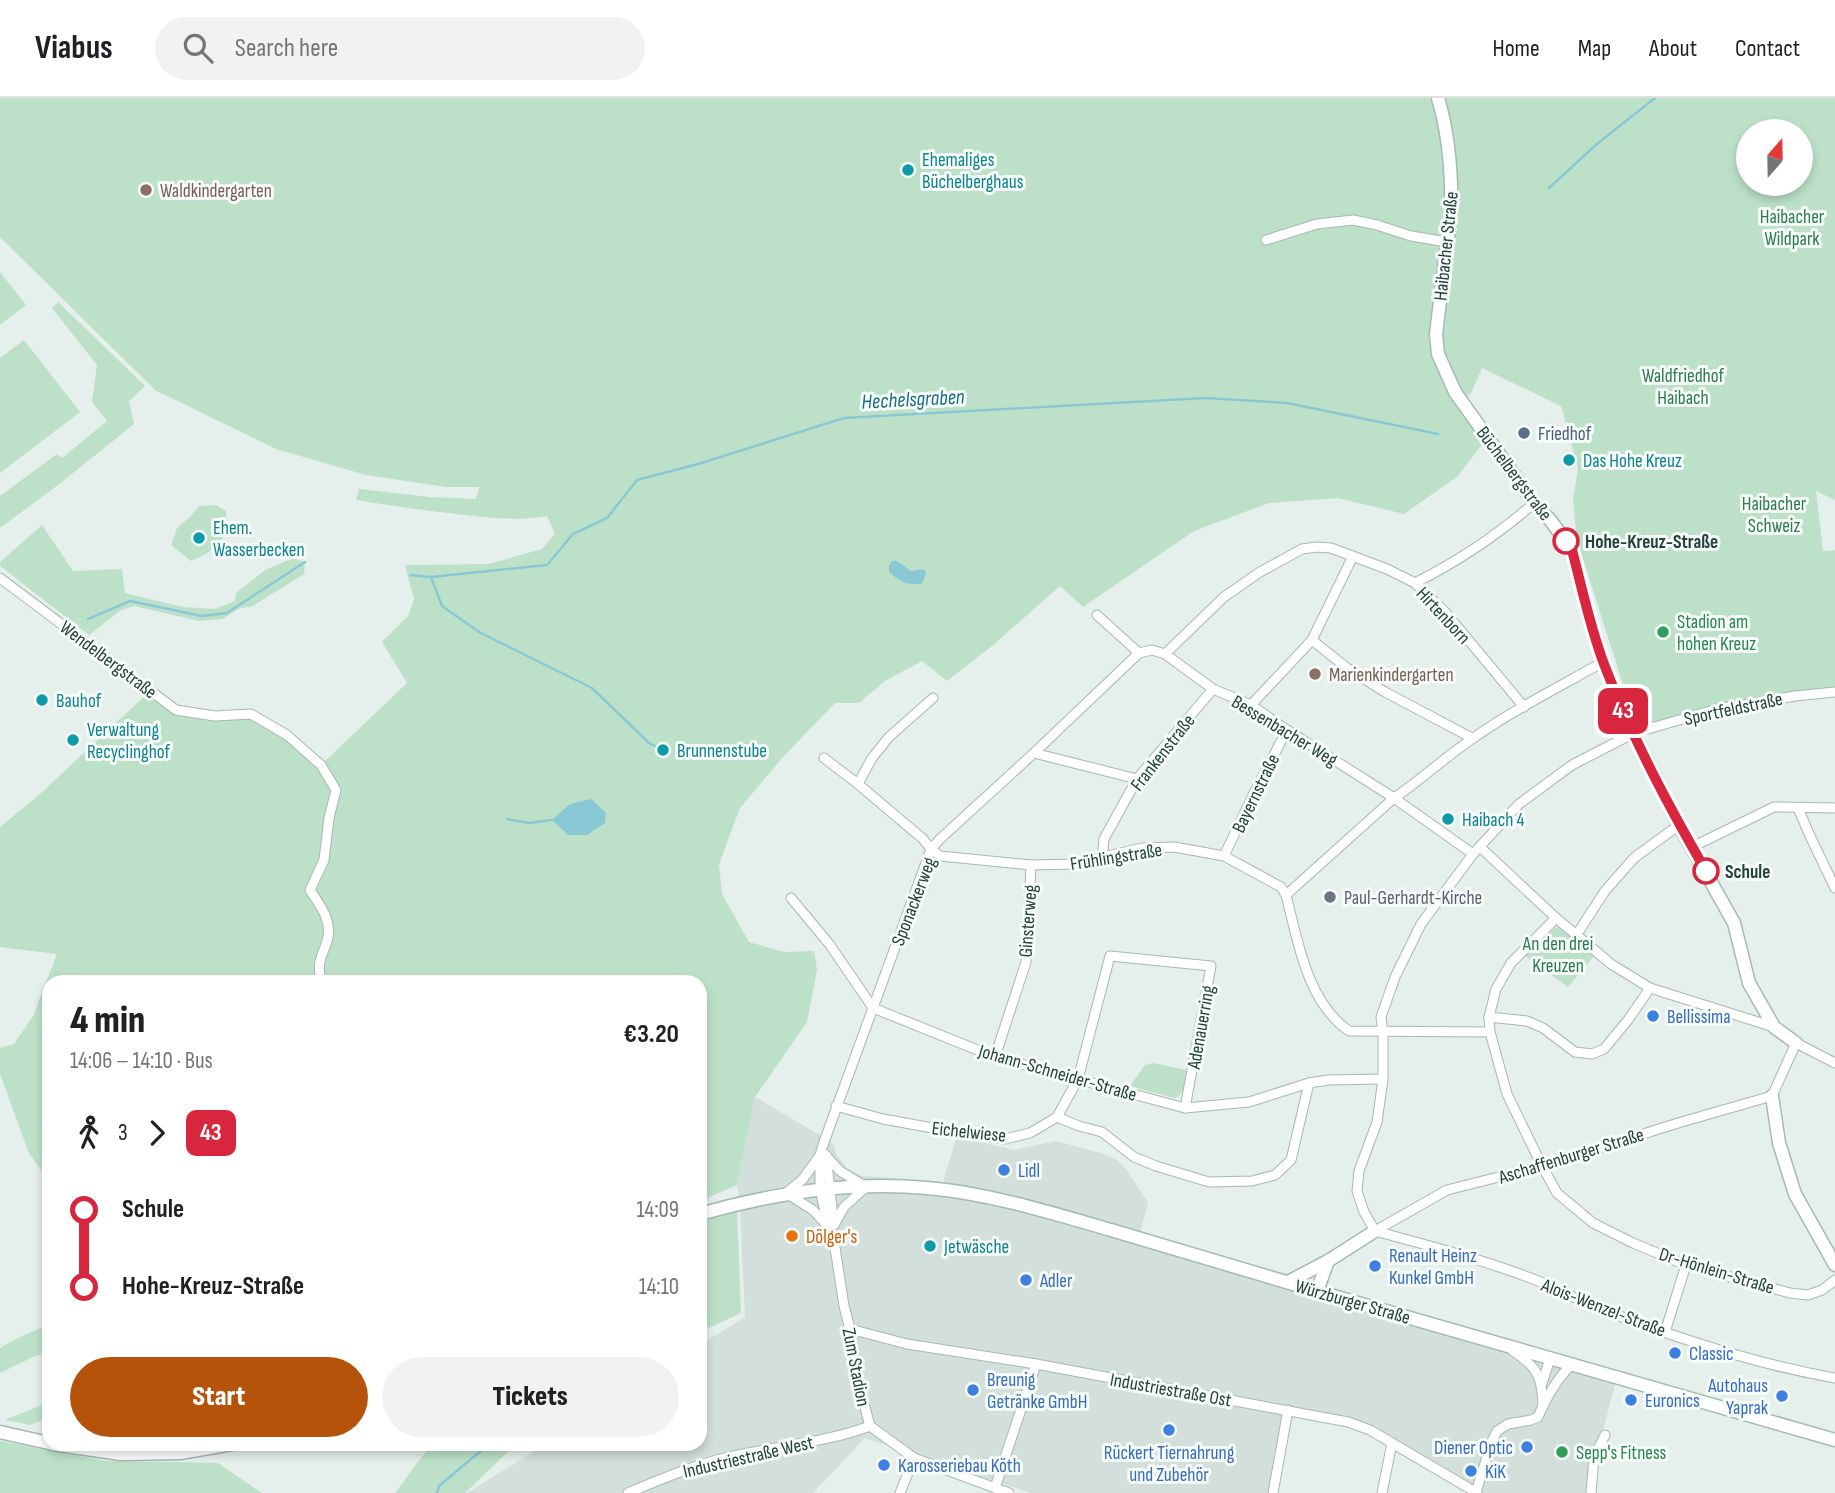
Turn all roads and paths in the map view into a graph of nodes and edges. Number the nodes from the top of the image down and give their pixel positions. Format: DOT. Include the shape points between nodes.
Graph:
graph roads {
  1 [pos="1438,98"];
  2 [pos="1266,240"];
  3 [pos="1447,242"];
  4 [pos="1455,393"];
  5 [pos="1534,503"];
  6 [pos="1353,556"];
  7 [pos="0,578"];
  8 [pos="1415,583"];
  9 [pos="1097,615"];
  10 [pos="1312,640"];
  11 [pos="1139,653"];
  12 [pos="1165,654"];
  13 [pos="1603,662"];
  14 [pos="1213,689"];
  15 [pos="1835,692"];
  16 [pos="933,698"];
  17 [pos="1251,705"];
  18 [pos="1524,707"];
  19 [pos="1287,730"];
  20 [pos="1634,733"];
  21 [pos="1472,738"];
  22 [pos="1034,753"];
  23 [pos="824,758"];
  24 [pos="1137,779"];
  25 [pos="858,784"];
  26 [pos="1394,798"];
  27 [pos="1798,808"];
  28 [pos="1835,808"];
  29 [pos="1679,824"];
  30 [pos="1692,847"];
  31 [pos="932,849"];
  32 [pos="1477,850"];
  33 [pos="1224,856"];
  34 [pos="1102,858"];
  35 [pos="1031,865"];
  36 [pos="1835,888"];
  37 [pos="1286,895"];
  38 [pos="790,898"];
  39 [pos="1556,918"];
  40 [pos="1577,934"];
  41 [pos="320,975"];
  42 [pos="1650,988"];
  43 [pos="873,1008"];
  44 [pos="1489,1017"];
  45 [pos="1774,1027"];
  46 [pos="1383,1032"];
  47 [pos="1490,1032"];
  48 [pos="1796,1043"];
  49 [pos="995,1057"];
  50 [pos="1835,1063"];
  51 [pos="1077,1079"];
  52 [pos="1383,1079"];
  53 [pos="1309,1083"];
  54 [pos="1772,1096"];
  55 [pos="836,1106"];
  56 [pos="1185,1108"];
  57 [pos="1057,1117"];
  58 [pos="823,1156"];
  59 [pos="1542,1166"];
  60 [pos="866,1187"];
  61 [pos="825,1189"];
  62 [pos="786,1193"];
  63 [pos="707,1212"];
  64 [pos="831,1226"];
  65 [pos="1375,1231"];
  66 [pos="1328,1261"];
  67 [pos="1686,1265"];
  68 [pos="1835,1265"];
  69 [pos="1835,1280"];
  70 [pos="1288,1282"];
  71 [pos="1317,1291"];
  72 [pos="849,1329"];
  73 [pos="1665,1332"];
  74 [pos="1505,1346"];
  75 [pos="1550,1359"];
  76 [pos="1036,1364"];
  77 [pos="1571,1365"];
  78 [pos="1835,1378"];
  79 [pos="1542,1383"];
  80 [pos="1543,1405"];
  81 [pos="1288,1410"];
  82 [pos="870,1426"];
  83 [pos="0,1432"];
  84 [pos="1605,1435"];
  85 [pos="1835,1440"];
  86 [pos="42,1441"];
  87 [pos="1392,1443"];
  88 [pos="102,1451"];
  89 [pos="192,1451"];
  90 [pos="914,1458"];
  91 [pos="996,1488"];
  92 [pos="628,1493"];
  93 [pos="900,1493"];
  94 [pos="1009,1493"];
  95 [pos="1273,1493"];
  96 [pos="1382,1493"];
  97 [pos="1477,1493"];
  98 [pos="1591,1493"];
  1 -- 3 [label="main road, Haibacher Straße" via="1450,155"];
  2 -- 3 [label="street" via="1317,223 1353,220"];
  3 -- 4 [label="main road, Haibacher Straße" via="1436,334 1438,354"];
  4 -- 5 [label="main road, Büchelbergstraße"];
  5 -- 8 [label="street" via="1471,551"];
  5 -- 13 [label="main road, Büchelbergstraße" via="1572,550"];
  6 -- 8 [label="street, Hirtenborn"];
  6 -- 10 [label="street"];
  6 -- 12 [label="street, Hirtenborn" via="1331,548 1302,548 1224,597"];
  7 -- 41 [label="street, Wendelbergstraße" via="176,710 215,716 251,714 287,735 321,765 336,790 324,860 310,890 328,925"];
  8 -- 18 [label="street, Hirtenborn"];
  9 -- 11 [label="street"];
  10 -- 17 [label="street"];
  10 -- 21 [label="street" via="1385,692"];
  11 -- 12 [label="street"];
  11 -- 22 [label="street, Sponackerweg"];
  12 -- 14 [label="street, Bessenbacher Weg"];
  13 -- 18 [label="street"];
  13 -- 20 [label="main road, Büchelbergstraße"];
  14 -- 17 [label="street, Bessenbacher Weg"];
  14 -- 24 [label="street, Frankenstraße"];
  15 -- 20 [label="street, Sportfeldstraße" via="1717,709"];
  16 -- 25 [label="street" via="889,737"];
  17 -- 19 [label="street, Bessenbacher Weg"];
  18 -- 21 [label="street"];
  19 -- 26 [label="street, Bessenbacher Weg"];
  19 -- 33 [label="street, Bayernstraße"];
  20 -- 29 [label="main road, Büchelbergstraße"];
  20 -- 32 [label="street, Sportfeldstraße" via="1572,765 1519,804"];
  21 -- 26 [label="street"];
  22 -- 24 [label="street"];
  22 -- 31 [label="street, Sponackerweg"];
  23 -- 25 [label="street, Frühlingstraße"];
  24 -- 34 [label="street, Frankenstraße" via="1104,839"];
  25 -- 31 [label="street, Frühlingstraße"];
  26 -- 32 [label="street, Bessenbacher Weg"];
  26 -- 37 [label="street"];
  27 -- 28 [label="street"];
  27 -- 30 [label="street" via="1774,807"];
  27 -- 36 [label="street"];
  29 -- 30 [label="main road, Büchelbergstraße"];
  29 -- 40 [label="street" via="1634,858"];
  30 -- 45 [label="main road, Büchelbergstraße" via="1734,923 1749,983"];
  31 -- 35 [label="street, Frühlingstraße" via="940,856"];
  31 -- 43 [label="street, Sponackerweg"];
  32 -- 39 [label="street, Bessenbacher Weg"];
  32 -- 46 [label="street, Sportfeldstraße" via="1430,910 1407,949 1387,996 1381,1017"];
  33 -- 34 [label="street, Frühlingstraße" via="1174,847 1142,848"];
  33 -- 37 [label="street, Frühlingstraße" via="1281,887"];
  34 -- 35 [label="street, Frühlingstraße"];
  35 -- 49 [label="street, Ginsterweg" via="1026,962"];
  37 -- 46 [label="street" via="1321,1001 1349,1031"];
  38 -- 43 [label="street" via="830,945"];
  39 -- 40 [label="street, Bessenbacher Weg"];
  39 -- 44 [label="street" via="1511,963 1496,989"];
  40 -- 42 [label="street, Bessenbacher Weg" via="1611,964"];
  42 -- 44 [label="street" via="1604,1049 1592,1054 1575,1052 1527,1021"];
  42 -- 45 [label="street, Bessenbacher Weg"];
  43 -- 49 [label="street, Johann-Schneider-Straße"];
  43 -- 55 [label="street, Sponackerweg"];
  44 -- 47 [label="street, Dr-Hönlein-Straße"];
  45 -- 48 [label="main road, Büchelbergstraße"];
  46 -- 47 [label="street"];
  46 -- 52 [label="street, Sportfeldstraße"];
  47 -- 59 [label="street, Dr-Hönlein-Straße" via="1507,1094"];
  48 -- 50 [label="street, Büchelbergstraße"];
  48 -- 54 [label="street"];
  49 -- 51 [label="street, Johann-Schneider-Straße"];
  51 -- 56 [label="street, Johann-Schneider-Straße"];
  51 -- 56 [label="street, Adenauerring" via="1110,956 1211,966"];
  51 -- 57 [label="street"];
  52 -- 53 [label="street, Johann-Schneider-Straße"];
  52 -- 65 [label="street, Sportfeldstraße" via="1377,1122 1359,1171 1357,1191"];
  53 -- 56 [label="street, Johann-Schneider-Straße" via="1249,1102"];
  53 -- 57 [label="street" via="1291,1160 1275,1175 1252,1181 1209,1182 1156,1166 1134,1157 1102,1132"];
  54 -- 59 [label="street, Aschaffenburger Straße"];
  54 -- 68 [label="main road" via="1779,1143 1795,1194"];
  55 -- 57 [label="street, Eichelwiese" via="883,1119 1005,1139 1030,1133"];
  55 -- 58 [label="street, Sponackerweg"];
  58 -- 60 [label="street"];
  58 -- 61 [label="street, Sponackerweg"];
  58 -- 62 [label="street"];
  59 -- 65 [label="street, Aschaffenburger Straße" via="1447,1190"];
  59 -- 67 [label="street, Dr-Hönlein-Straße" via="1557,1193 1593,1223"];
  60 -- 61 [label="main road, Würzburger Straße"];
  60 -- 64 [label="street"];
  60 -- 70 [label="main road, Würzburger Straße" via="968,1193 1064,1216"];
  61 -- 62 [label="main road, Würzburger Straße"];
  61 -- 64 [label="street, Zum Stadion"];
  62 -- 63 [label="main road, Würzburger Straße"];
  62 -- 64 [label="street"];
  64 -- 72 [label="street, Zum Stadion"];
  65 -- 66 [label="main road, Aschaffenburger Straße"];
  65 -- 73 [label="street, Alois-Wenzel-Straße" via="1477,1259"];
  66 -- 70 [label="main road, Aschaffenburger Straße"];
  66 -- 71 [label="main road"];
  67 -- 69 [label="street, Dr-Hönlein-Straße" via="1808,1295"];
  67 -- 73 [label="street"];
  70 -- 71 [label="main road, Würzburger Straße"];
  71 -- 74 [label="main road, Würzburger Straße"];
  72 -- 76 [label="street, Industriestraße Ost" via="907,1344"];
  72 -- 82 [label="street, Zum Stadion"];
  73 -- 78 [label="street, Alois-Wenzel-Straße"];
  74 -- 75 [label="main road, Würzburger Straße"];
  74 -- 79 [label="street" via="1535,1369"];
  75 -- 77 [label="main road, Würzburger Straße"];
  75 -- 79 [label="street"];
  76 -- 81 [label="street, Industriestraße Ost"];
  76 -- 91 [label="street"];
  77 -- 80 [label="street"];
  77 -- 85 [label="main road, Würzburger Straße"];
  79 -- 80 [label="street"];
  80 -- 97 [label="street" via="1538,1417 1508,1424 1497,1432"];
  81 -- 87 [label="street, Industriestraße Ost" via="1348,1422"];
  81 -- 95 [label="street"];
  82 -- 90 [label="street, Zum Stadion"];
  82 -- 92 [label="street, Industriestraße West" via="728,1457"];
  83 -- 86 [label="main road"];
  84 -- 98 [label="street" via="1594,1458"];
  87 -- 96 [label="street"];
  87 -- 97 [label="street, Industriestraße Ost"];
  88 -- 89 [label="main road"];
  90 -- 91 [label="street, Zum Stadion"];
  90 -- 93 [label="street"];
  91 -- 94 [label="street, Zum Stadion"];
}
